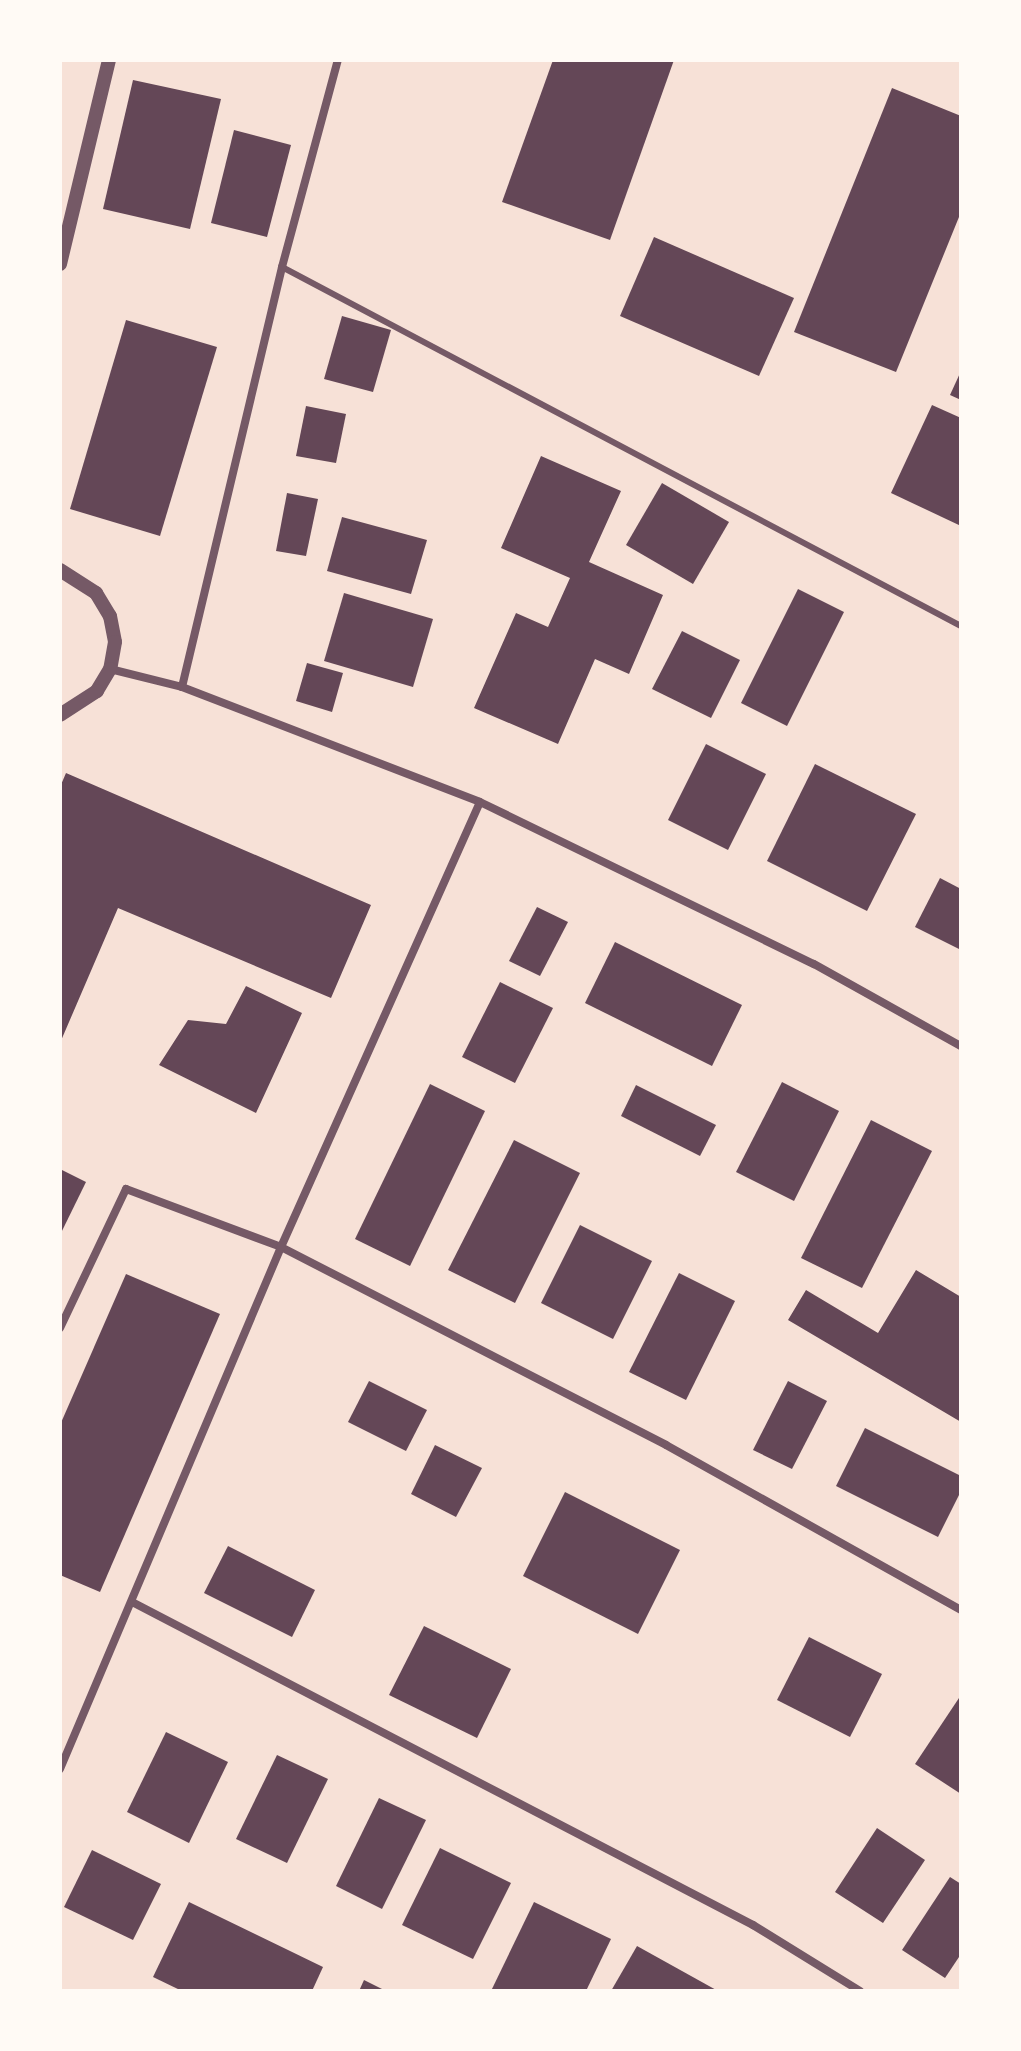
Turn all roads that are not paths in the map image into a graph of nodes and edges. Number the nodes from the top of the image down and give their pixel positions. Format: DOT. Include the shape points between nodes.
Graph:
graph roads {
  1 [pos="109,60"];
  2 [pos="338,60"];
  3 [pos="60,264"];
  4 [pos="282,267"];
  5 [pos="60,570"];
  6 [pos="961,626"];
  7 [pos="110,669"];
  8 [pos="182,687"];
  9 [pos="60,715"];
  10 [pos="480,802"];
  11 [pos="961,1046"];
  12 [pos="281,1247"];
  13 [pos="60,1328"];
  14 [pos="134,1603"];
  15 [pos="961,1610"];
  16 [pos="60,1769"];
  17 [pos="860,1991"];
  1 -- 3 [label="street"];
  2 -- 4 [label="street"];
  4 -- 6 [label="lane"];
  4 -- 8 [label="street"];
  5 -- 7 [label="street" via="96,593 110,616 115,642"];
  7 -- 8 [label="street"];
  7 -- 9 [label="street" via="97,691"];
  8 -- 10 [label="street"];
  10 -- 11 [label="street" via="814,964"];
  10 -- 12 [label="street"];
  12 -- 13 [label="street" via="126,1189"];
  12 -- 14 [label="street"];
  12 -- 15 [label="street" via="666,1445"];
  14 -- 16 [label="street"];
  14 -- 17 [label="street" via="753,1925"];
}
